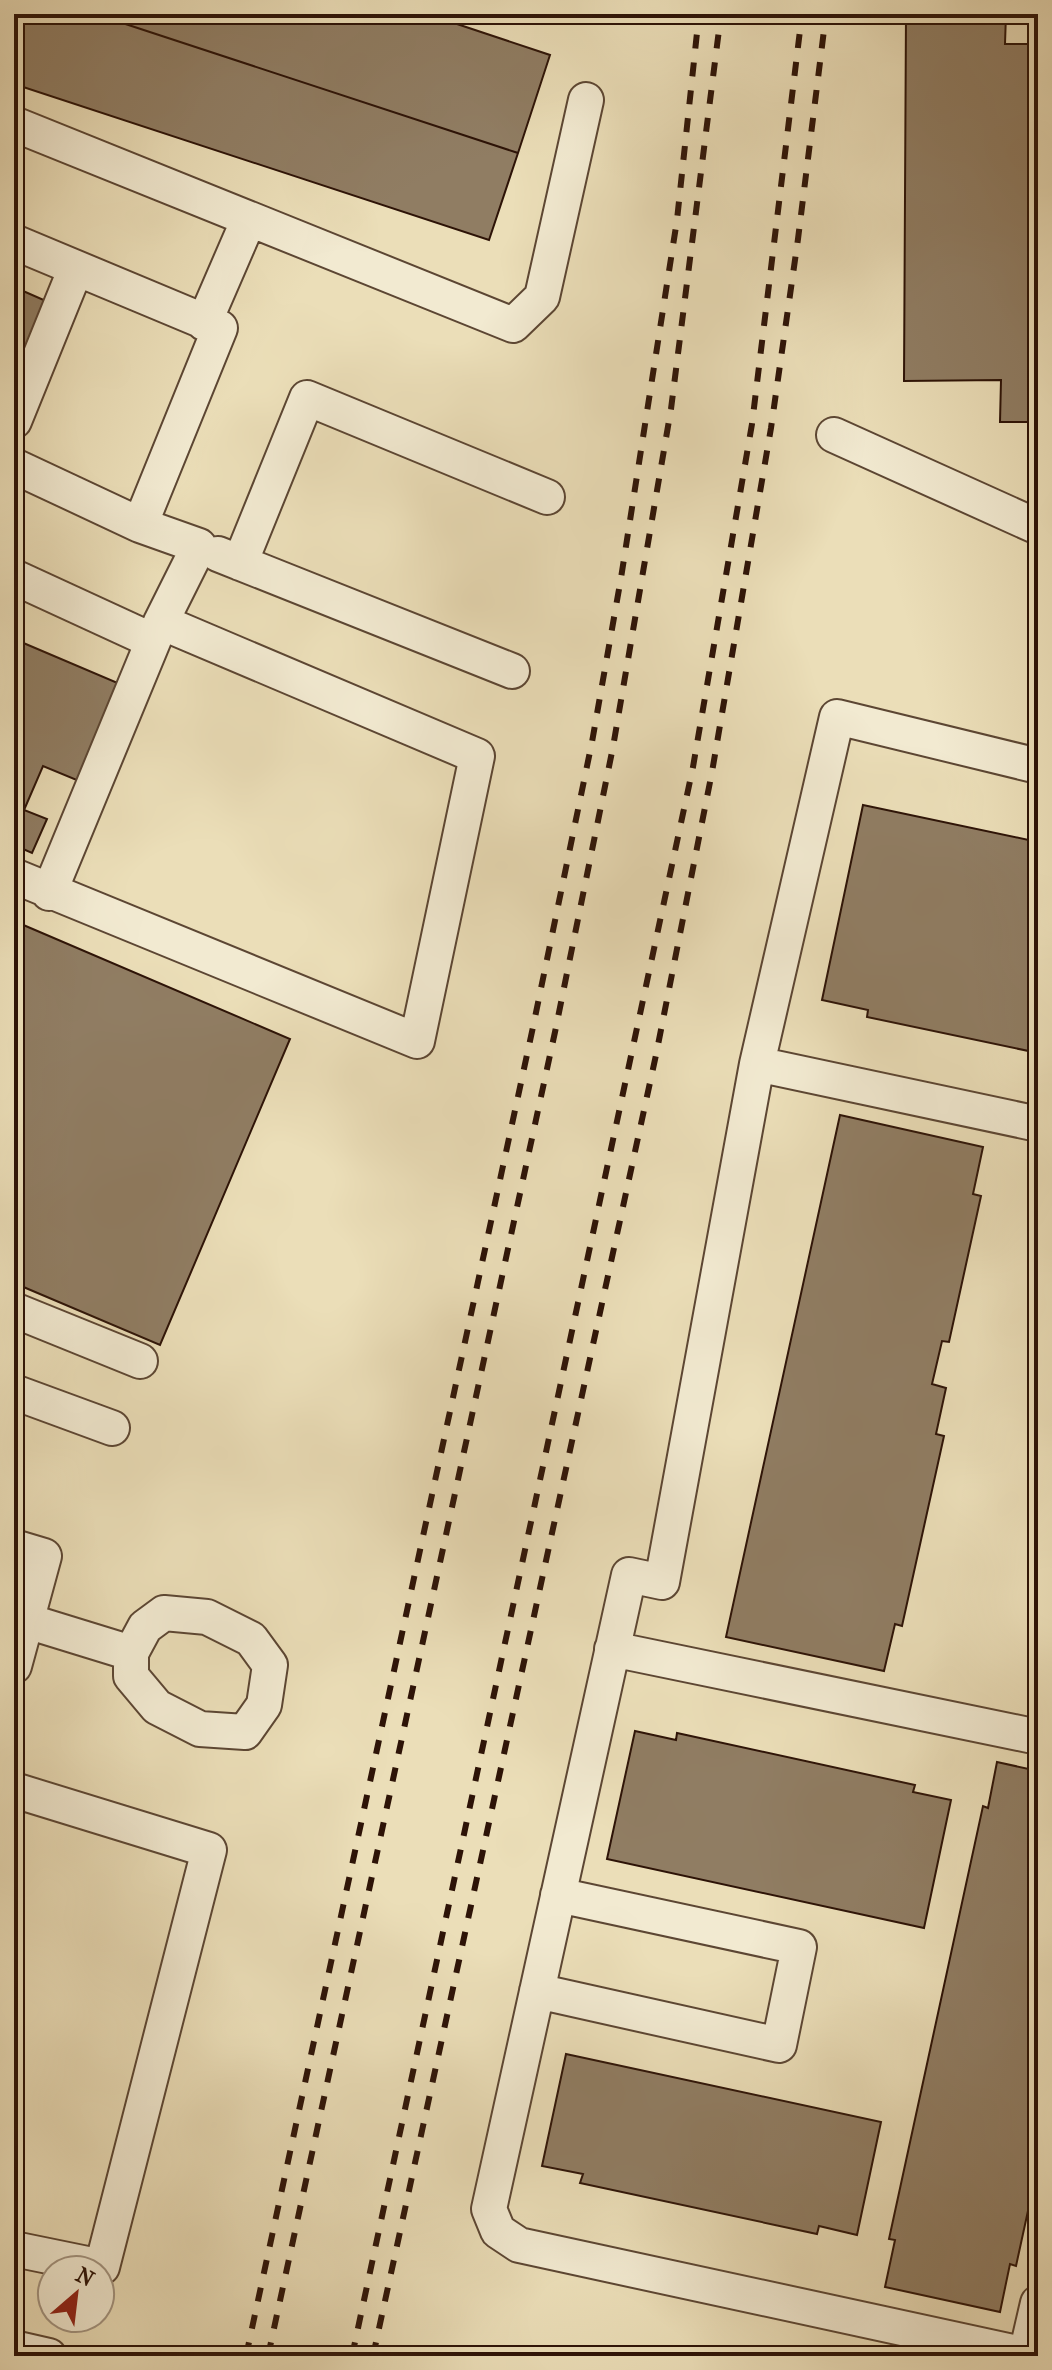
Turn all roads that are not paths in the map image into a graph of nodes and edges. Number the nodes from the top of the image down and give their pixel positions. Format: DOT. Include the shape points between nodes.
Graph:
graph roads {
  1 [pos="586,100"];
  2 [pos="14,124"];
  3 [pos="249,219"];
  4 [pos="14,242"];
  5 [pos="76,268"];
  6 [pos="204,323"];
  7 [pos="14,421"];
  8 [pos="834,435"];
  9 [pos="14,466"];
  10 [pos="547,497"];
  11 [pos="140,525"];
  12 [pos="1038,527"];
  13 [pos="199,546"];
  14 [pos="240,563"];
  15 [pos="14,577"];
  16 [pos="157,631"];
  17 [pos="512,671"];
  18 [pos="1038,766"];
  19 [pos="14,876"];
  20 [pos="49,893"];
  21 [pos="757,1064"];
  22 [pos="1038,1124"];
  23 [pos="14,1310"];
  24 [pos="140,1361"];
  25 [pos="14,1392"];
  26 [pos="112,1428"];
  27 [pos="14,1547"];
  28 [pos="27,1621"];
  29 [pos="612,1649"];
  30 [pos="131,1653"];
  31 [pos="14,1666"];
  32 [pos="1038,1737"];
  33 [pos="14,1790"];
  34 [pos="558,1895"];
  35 [pos="537,1991"];
  36 [pos="14,2249"];
  37 [pos="1038,2303"];
  38 [pos="14,2348"];
  39 [pos="49,2356"];
  40 [pos="1028,2356"];
  1 -- 3 [label="lane" via="542,297 513,325"];
  2 -- 3 [label="lane"];
  3 -- 6 [label="lane"];
  4 -- 5 [label="lane"];
  5 -- 6 [label="lane"];
  5 -- 7 [label="lane"];
  6 -- 11 [label="lane" via="220,328"];
  8 -- 12 [label="lane"];
  9 -- 11 [label="lane"];
  10 -- 14 [label="lane" via="307,398"];
  11 -- 13 [label="lane"];
  13 -- 14 [label="lane"];
  13 -- 16 [label="lane"];
  14 -- 17 [label="lane"];
  15 -- 16 [label="lane"];
  16 -- 20 [label="lane"];
  16 -- 20 [label="lane" via="477,756 417,1041"];
  18 -- 21 [label="lane" via="837,717"];
  19 -- 20 [label="lane"];
  21 -- 22 [label="lane"];
  21 -- 29 [label="lane" via="662,1582 629,1575"];
  23 -- 24 [label="lane"];
  25 -- 26 [label="lane"];
  27 -- 28 [label="lane" via="44,1556"];
  28 -- 30 [label="lane"];
  28 -- 31 [label="lane"];
  29 -- 32 [label="lane"];
  29 -- 34 [label="lane"];
  33 -- 36 [label="lane" via="209,1850 102,2267"];
  34 -- 35 [label="lane"];
  34 -- 35 [label="lane" via="799,1947 779,2045"];
  35 -- 40 [label="lane" via="489,2209 498,2231 519,2245"];
  37 -- 40 [label="lane"];
  38 -- 39 [label="lane"];
}
